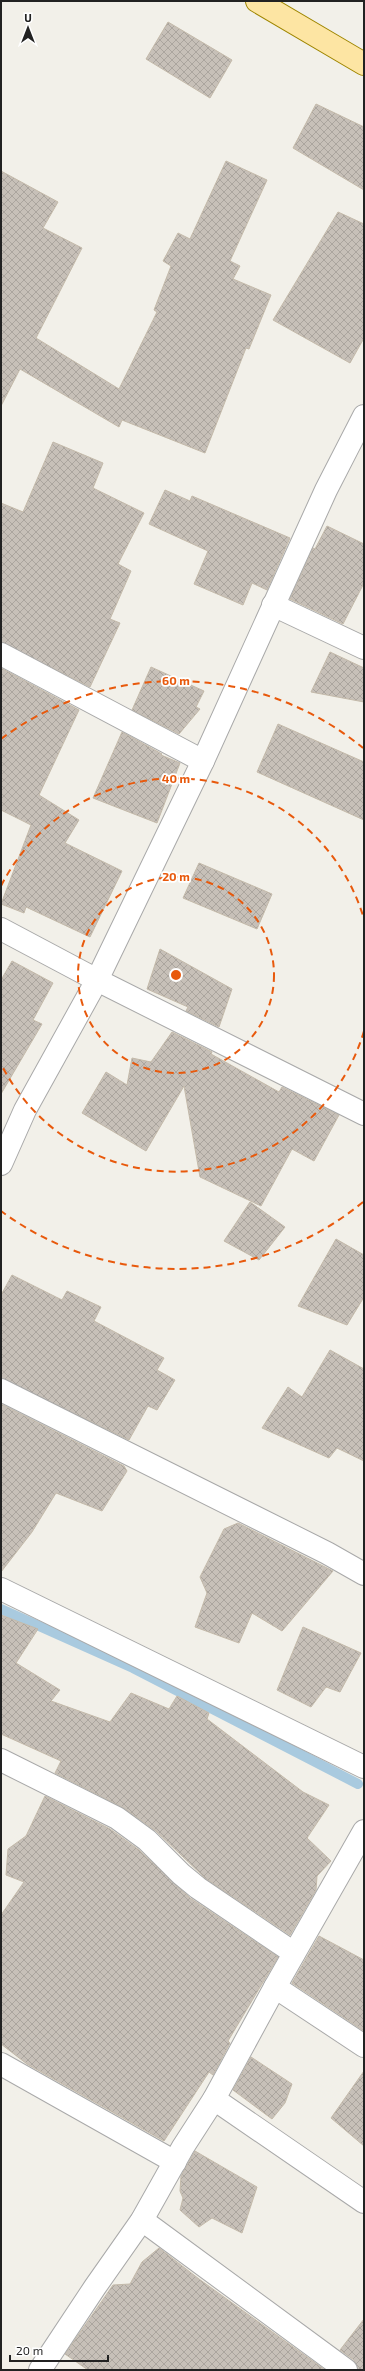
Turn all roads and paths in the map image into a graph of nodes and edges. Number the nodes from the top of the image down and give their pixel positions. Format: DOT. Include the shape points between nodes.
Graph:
graph roads {
  1 [pos="256,1"];
  2 [pos="364,64"];
  3 [pos="364,416"];
  4 [pos="273,605"];
  5 [pos="364,648"];
  6 [pos="1,654"];
  7 [pos="203,760"];
  8 [pos="1,929"];
  9 [pos="97,980"];
  10 [pos="364,1114"];
  11 [pos="1,1164"];
  12 [pos="1,1390"];
  13 [pos="364,1574"];
  14 [pos="1,1589"];
  15 [pos="1,1760"];
  16 [pos="364,1767"];
  17 [pos="364,1831"];
  18 [pos="294,1953"];
  19 [pos="274,1987"];
  20 [pos="364,2046"];
  21 [pos="1,2064"];
  22 [pos="214,2099"];
  23 [pos="175,2162"];
  24 [pos="364,2202"];
  25 [pos="142,2220"];
  26 [pos="40,2370"];
  27 [pos="346,2370"];
  1 -- 2 [label="main road"];
  3 -- 4 [label="street" via="326,490"];
  4 -- 5 [label="street"];
  4 -- 7 [label="street"];
  6 -- 7 [label="street"];
  7 -- 9 [label="street"];
  8 -- 9 [label="street"];
  9 -- 10 [label="street"];
  9 -- 11 [label="street" via="25,1110"];
  12 -- 13 [label="street" via="320,1549"];
  14 -- 16 [label="street"];
  15 -- 18 [label="street" via="117,1818 147,1840 198,1888"];
  17 -- 18 [label="street"];
  18 -- 19 [label="street"];
  19 -- 20 [label="street"];
  19 -- 22 [label="street"];
  21 -- 23 [label="street"];
  22 -- 23 [label="street"];
  22 -- 24 [label="street"];
  23 -- 25 [label="street"];
  25 -- 26 [label="street"];
  25 -- 27 [label="street"];
}
